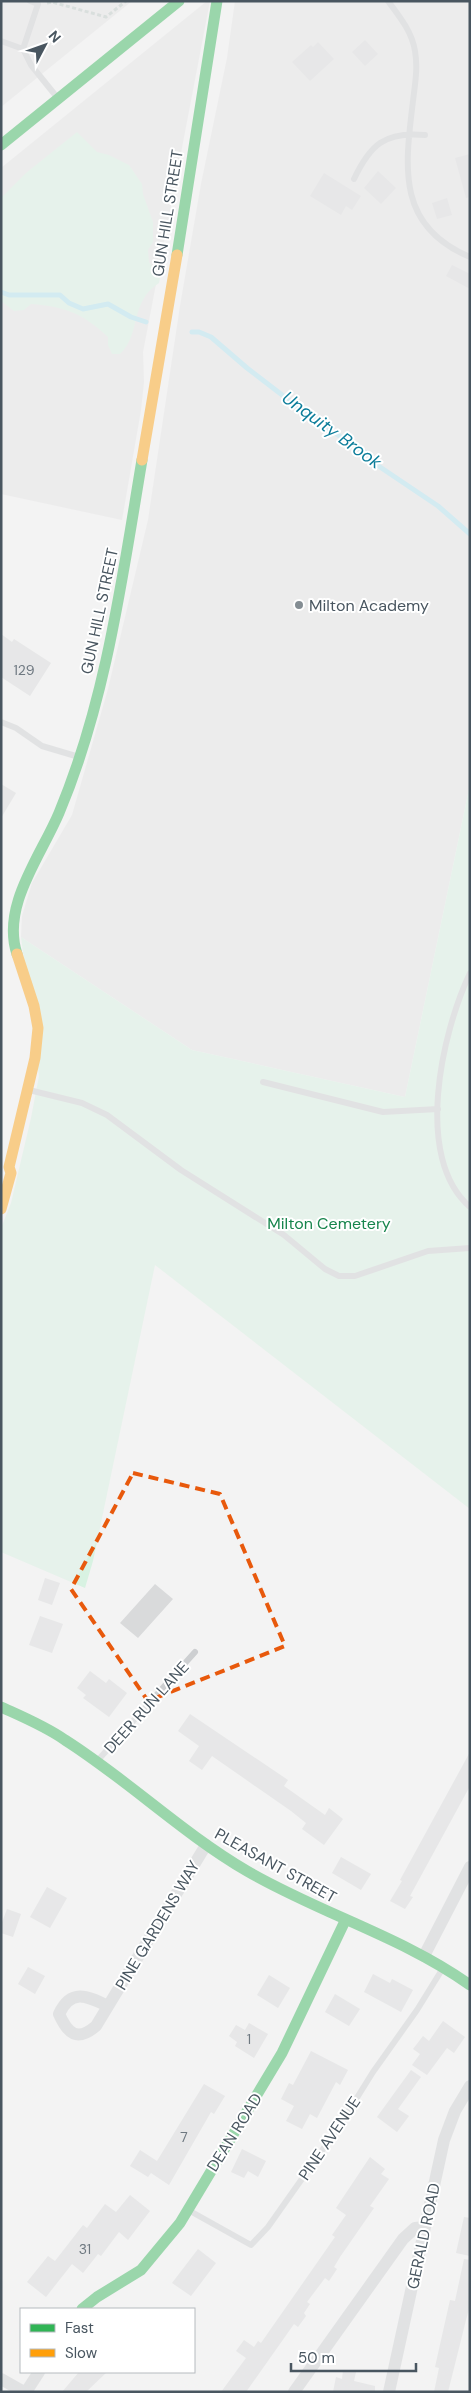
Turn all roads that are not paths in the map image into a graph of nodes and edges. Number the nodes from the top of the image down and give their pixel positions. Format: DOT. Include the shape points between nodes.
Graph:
graph roads {
  1 [pos="30,1"];
  2 [pos="179,1"];
  3 [pos="217,1"];
  4 [pos="388,1"];
  5 [pos="1,41"];
  6 [pos="23,49"];
  7 [pos="58,99"];
  8 [pos="409,133"];
  9 [pos="425,134"];
  10 [pos="1,145"];
  11 [pos="354,180"];
  12 [pos="470,257"];
  13 [pos="1,722"];
  14 [pos="80,757"];
  15 [pos="470,973"];
  16 [pos="263,1082"];
  17 [pos="28,1090"];
  18 [pos="438,1108"];
  19 [pos="470,1207"];
  20 [pos="1,1209"];
  21 [pos="470,1248"];
  22 [pos="195,1652"];
  23 [pos="1,1707"];
  24 [pos="97,1762"];
  25 [pos="206,1844"];
  26 [pos="470,1868"];
  27 [pos="345,1921"];
  28 [pos="424,1956"];
  29 [pos="443,1967"];
  30 [pos="470,1985"];
  31 [pos="108,2006"];
  32 [pos="470,2086"];
  33 [pos="188,2210"];
  34 [pos="425,2227"];
  35 [pos="83,2308"];
  36 [pos="38,2373"];
  37 [pos="1,2379"];
  38 [pos="25,2392"];
  39 [pos="294,2392"];
  40 [pos="389,2392"];
  1 -- 6 [label="lane" via="38,4"];
  2 -- 7 [label="street"];
  3 -- 14 [label="street, GUN HILL STREET" via="125,567"];
  4 -- 8 [label="lane" via="409,32 415,49"];
  5 -- 6 [label="lane"];
  6 -- 7 [label="lane"];
  7 -- 10 [label="street"];
  8 -- 9 [label="lane"];
  8 -- 11 [label="lane" via="395,135 375,146"];
  8 -- 12 [label="lane" via="408,178 416,209 436,236"];
  13 -- 14 [label="lane" via="42,746"];
  14 -- 17 [label="street, GUN HILL STREET" via="64,803 26,878 13,918 15,949 38,1028"];
  15 -- 18 [label="lane" via="445,1041 439,1073"];
  16 -- 18 [label="lane" via="383,1112"];
  17 -- 20 [label="street, GUN HILL STREET"];
  17 -- 21 [label="lane" via="82,1103 107,1115 188,1175 284,1235 325,1269 339,1276 355,1276 428,1251"];
  18 -- 19 [label="lane" via="440,1144 446,1170 453,1189"];
  22 -- 24 [label="lane, DEER RUN LANE"];
  23 -- 24 [label="street, PLEASANT STREET" via="57,1733"];
  24 -- 25 [label="street, PLEASANT STREET"];
  25 -- 27 [label="street, PLEASANT STREET" via="252,1873"];
  25 -- 31 [label="street, PINE GARDENS WAY"];
  26 -- 28 [label="street"];
  27 -- 28 [label="street, PLEASANT STREET"];
  27 -- 33 [label="street, DEAN ROAD" via="292,2036"];
  28 -- 29 [label="street, PLEASANT STREET"];
  29 -- 30 [label="street, PLEASANT STREET"];
  29 -- 33 [label="lane, PINE AVENUE" via="340,2125 268,2227 251,2245"];
  32 -- 34 [label="street, GERALD ROAD" via="455,2111 444,2140"];
  33 -- 35 [label="street, DEAN ROAD" via="171,2236 141,2270"];
  34 -- 39 [label="street" via="415,2228 400,2243"];
  34 -- 40 [label="street, GERALD ROAD"];
  36 -- 38 [label="street"];
  37 -- 38 [label="street"];
}
